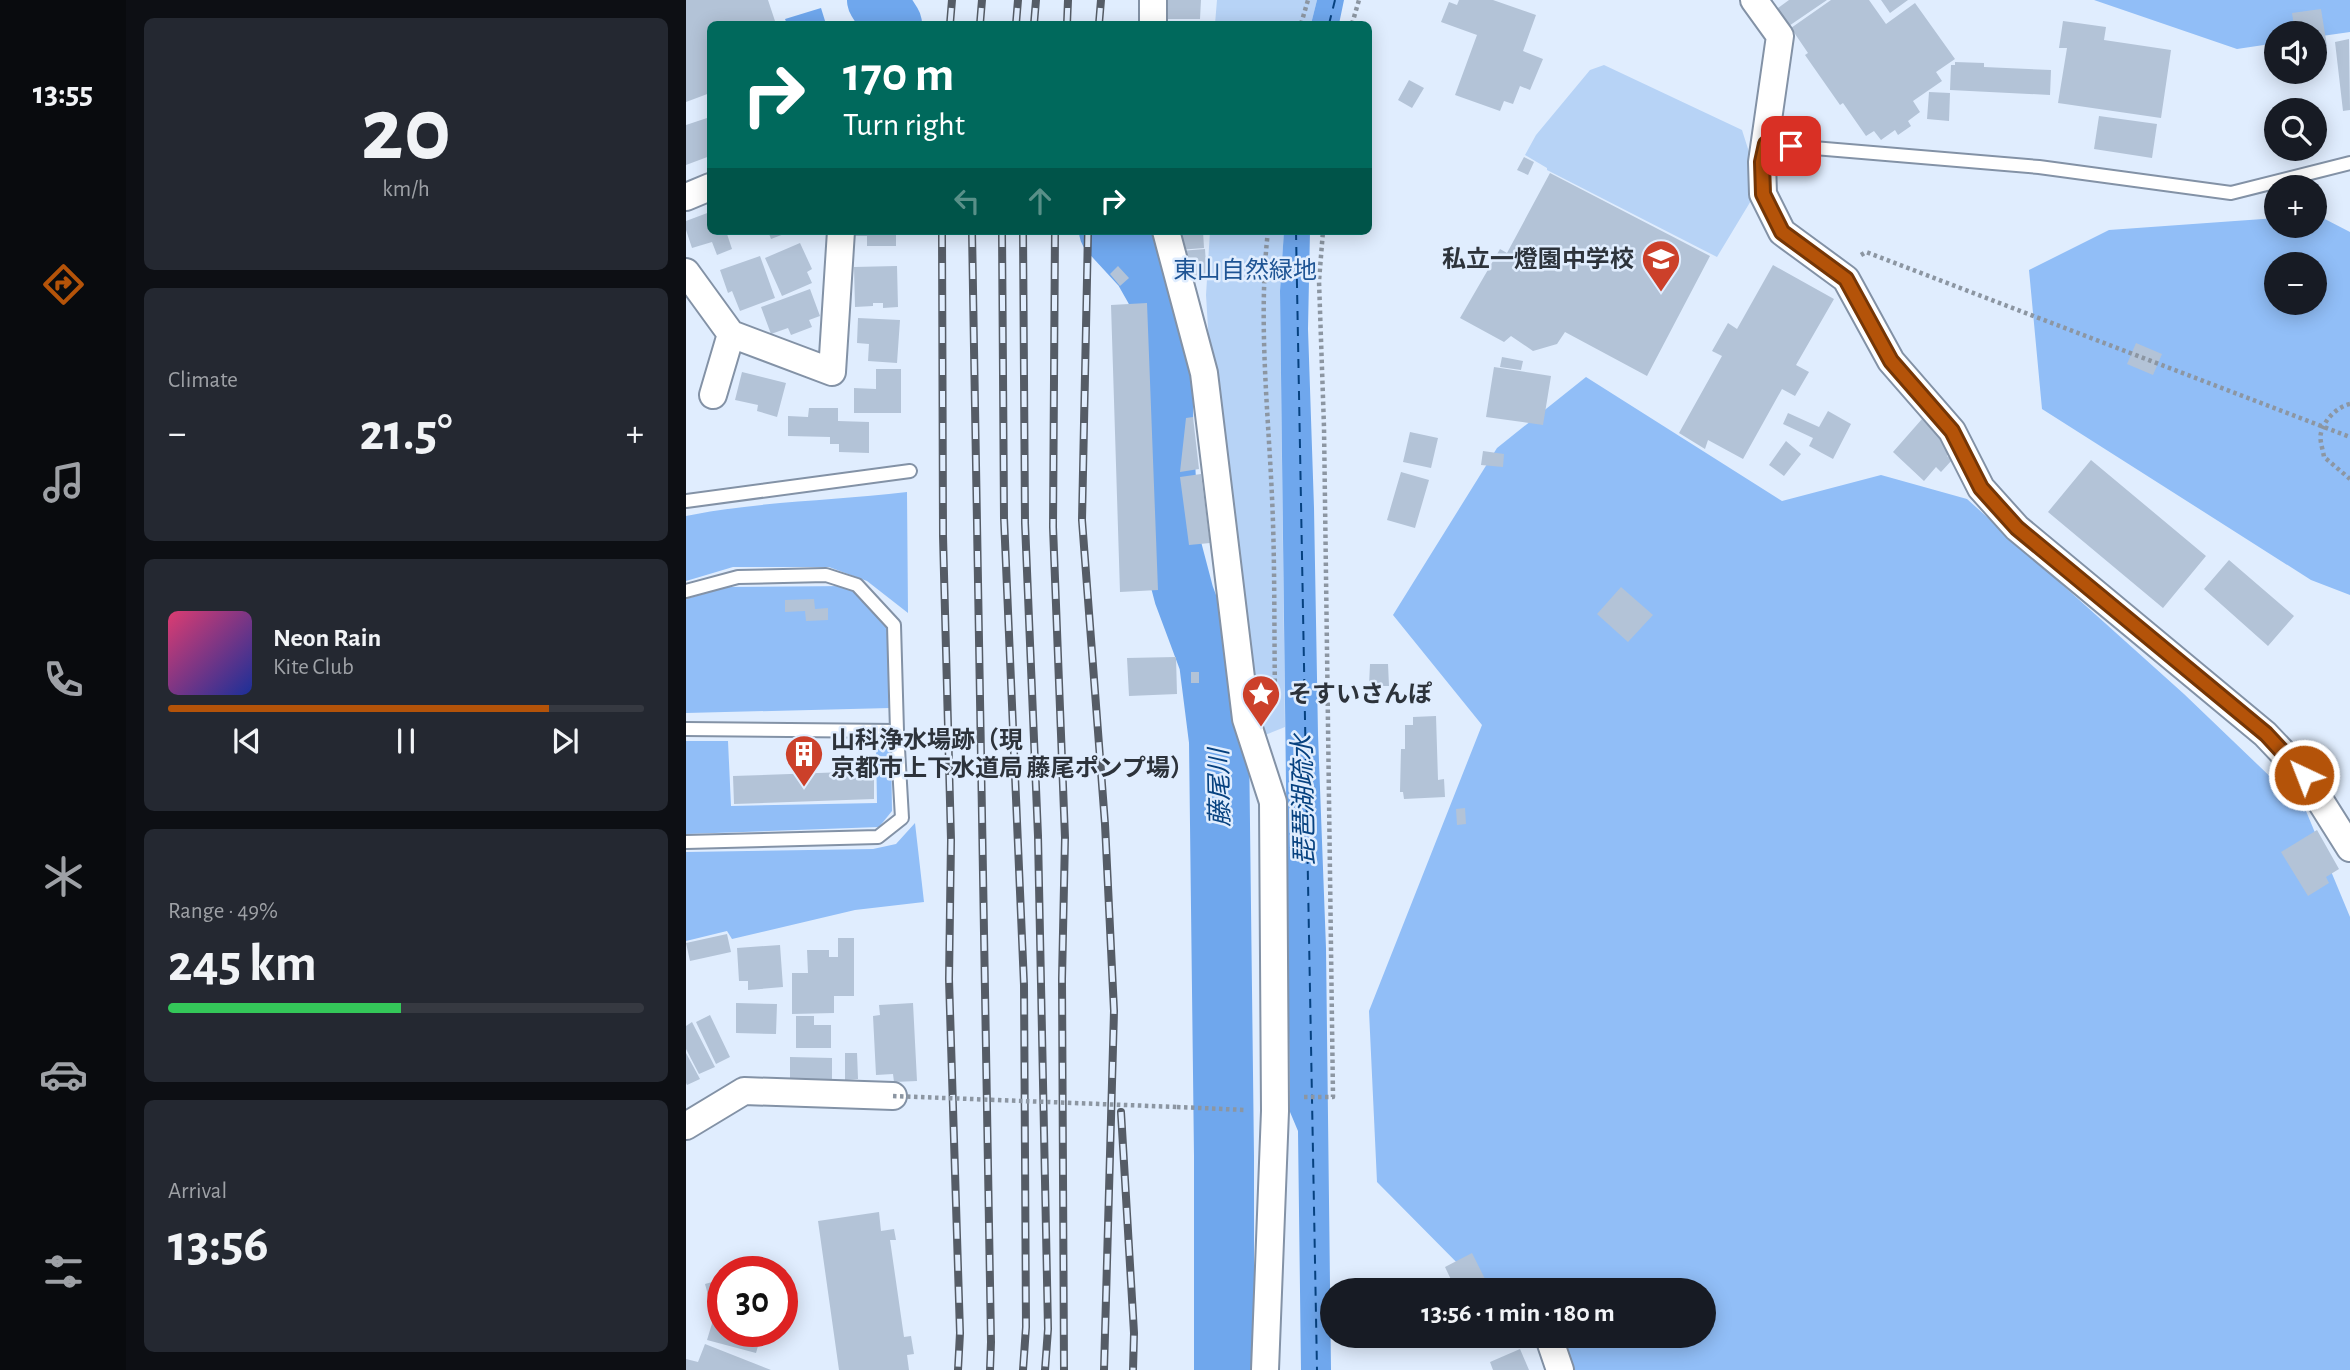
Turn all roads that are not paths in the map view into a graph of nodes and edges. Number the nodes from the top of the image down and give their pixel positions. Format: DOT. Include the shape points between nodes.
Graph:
graph roads {
  1 [pos="1153,0"];
  2 [pos="1754,0"];
  3 [pos="1153,21"];
  4 [pos="1766,144"];
  5 [pos="2350,163"];
  6 [pos="707,188"];
  7 [pos="686,197"];
  8 [pos="841,235"];
  9 [pos="1167,235"];
  10 [pos="686,272"];
  11 [pos="731,334"];
  12 [pos="713,395"];
  13 [pos="910,471"];
  14 [pos="686,502"];
  15 [pos="686,591"];
  16 [pos="686,729"];
  17 [pos="897,731"];
  18 [pos="686,842"];
  19 [pos="2350,848"];
  20 [pos="893,1096"];
  21 [pos="686,1126"];
  22 [pos="1552,1348"];
  23 [pos="1265,1370"];
  24 [pos="1560,1370"];
  1 -- 3 [label="street"];
  2 -- 4 [label="street" via="1780,36"];
  4 -- 5 [label="lane" via="2039,167 2231,193"];
  4 -- 19 [label="street" via="1763,194 1782,232 1846,279 1891,361 1952,431 1981,488 2017,528 2266,734 2304,775"];
  6 -- 7 [label="street"];
  8 -- 11 [label="street" via="832,372"];
  9 -- 23 [label="street" via="1204,373 1246,719 1273,802 1275,1111"];
  10 -- 11 [label="street"];
  11 -- 12 [label="street"];
  13 -- 14 [label="lane"];
  15 -- 17 [label="lane" via="738,577 826,575 857,585 894,625"];
  16 -- 17 [label="lane"];
  17 -- 18 [label="lane" via="902,818 878,837"];
  20 -- 21 [label="street" via="744,1091"];
  22 -- 24 [label="street"];
}
